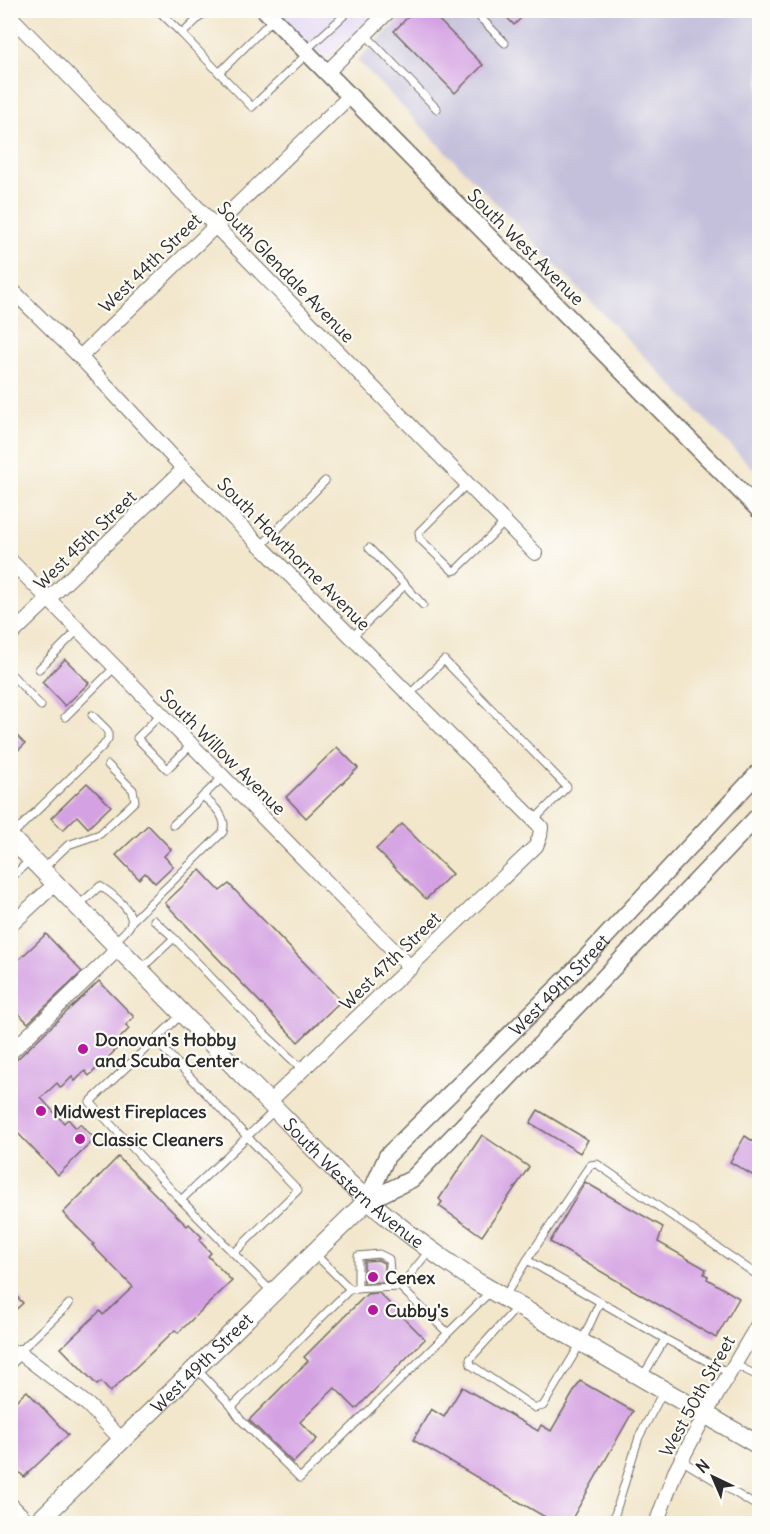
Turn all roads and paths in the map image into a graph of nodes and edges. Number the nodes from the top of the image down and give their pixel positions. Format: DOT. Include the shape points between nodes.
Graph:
graph roads {
  1 [pos="158,10"];
  2 [pos="207,10"];
  3 [pos="350,10"];
  4 [pos="390,10"];
  5 [pos="473,10"];
  6 [pos="269,15"];
  7 [pos="10,16"];
  8 [pos="182,34"];
  9 [pos="365,34"];
  10 [pos="505,43"];
  11 [pos="306,52"];
  12 [pos="326,72"];
  13 [pos="219,73"];
  14 [pos="350,96"];
  15 [pos="437,109"];
  16 [pos="215,225"];
  17 [pos="10,288"];
  18 [pos="80,357"];
  19 [pos="184,469"];
  20 [pos="325,481"];
  21 [pos="468,484"];
  22 [pos="759,511"];
  23 [pos="505,522"];
  24 [pos="261,546"];
  25 [pos="369,548"];
  26 [pos="536,553"];
  27 [pos="10,560"];
  28 [pos="405,585"];
  29 [pos="48,600"];
  30 [pos="423,604"];
  31 [pos="78,630"];
  32 [pos="10,636"];
  33 [pos="352,638"];
  34 [pos="115,667"];
  35 [pos="39,669"];
  36 [pos="11,675"];
  37 [pos="409,694"];
  38 [pos="41,706"];
  39 [pos="161,714"];
  40 [pos="92,715"];
  41 [pos="65,717"];
  42 [pos="192,745"];
  43 [pos="108,765"];
  44 [pos="759,771"];
  45 [pos="223,777"];
  46 [pos="203,796"];
  47 [pos="759,814"];
  48 [pos="534,820"];
  49 [pos="174,825"];
  50 [pos="10,837"];
  51 [pos="37,864"];
  52 [pos="10,879"];
  53 [pos="56,883"];
  54 [pos="78,906"];
  55 [pos="154,920"];
  56 [pos="132,921"];
  57 [pos="10,927"];
  58 [pos="174,938"];
  59 [pos="116,945"];
  60 [pos="411,968"];
  61 [pos="140,970"];
  62 [pos="183,1013"];
  63 [pos="154,1040"];
  64 [pos="10,1053"];
  65 [pos="303,1070"];
  66 [pos="272,1105"];
  67 [pos="246,1137"];
  68 [pos="181,1200"];
  69 [pos="367,1201"];
  70 [pos="430,1250"];
  71 [pos="234,1253"];
  72 [pos="314,1253"];
  73 [pos="527,1260"];
  74 [pos="759,1277"];
  75 [pos="391,1287"];
  76 [pos="400,1287"];
  77 [pos="358,1288"];
  78 [pos="350,1289"];
  79 [pos="273,1293"];
  80 [pos="504,1298"];
  81 [pos="600,1302"];
  82 [pos="69,1304"];
  83 [pos="759,1321"];
  84 [pos="448,1333"];
  85 [pos="665,1339"];
  86 [pos="581,1343"];
  87 [pos="15,1357"];
  88 [pos="196,1368"];
  89 [pos="732,1369"];
  90 [pos="759,1377"];
  91 [pos="642,1378"];
  92 [pos="664,1391"];
  93 [pos="232,1407"];
  94 [pos="705,1415"];
  95 [pos="123,1440"];
  96 [pos="759,1446"];
  97 [pos="681,1460"];
  98 [pos="10,1504"];
  99 [pos="759,1508"];
  100 [pos="30,1524"];
  101 [pos="36,1524"];
  102 [pos="612,1524"];
  103 [pos="656,1524"];
  1 -- 8 [label="lane"];
  2 -- 8 [label="lane"];
  3 -- 11 [label="lane"];
  4 -- 9 [label="street"];
  5 -- 10 [label="lane"];
  6 -- 11 [label="street, South West Avenue"];
  6 -- 13 [label="lane"];
  7 -- 16 [label="street, South Glendale Avenue"];
  8 -- 13 [label="lane"];
  9 -- 12 [label="street"];
  9 -- 15 [label="lane"];
  11 -- 12 [label="street, South West Avenue"];
  11 -- 13 [label="lane" via="252,107"];
  12 -- 14 [label="street, South West Avenue"];
  14 -- 16 [label="street, West 44th Street"];
  14 -- 22 [label="street, South West Avenue"];
  16 -- 18 [label="street, West 44th Street"];
  16 -- 21 [label="street, South Glendale Avenue"];
  17 -- 18 [label="street, South Hawthorne Avenue"];
  18 -- 19 [label="street, South Hawthorne Avenue"];
  19 -- 24 [label="street, South Hawthorne Avenue"];
  19 -- 29 [label="street, West 45th Street"];
  20 -- 24 [label="lane"];
  21 -- 23 [label="street, South Glendale Avenue"];
  21 -- 23 [label="lane" via="419,532 420,538 453,571"];
  23 -- 26 [label="street, South Glendale Avenue"];
  24 -- 33 [label="street, South Hawthorne Avenue"];
  25 -- 28 [label="lane"];
  27 -- 29 [label="street, South Willow Avenue"];
  28 -- 30 [label="lane"];
  28 -- 33 [label="lane"];
  29 -- 31 [label="street, South Willow Avenue"];
  29 -- 32 [label="street, West 45th Street"];
  31 -- 34 [label="street, South Willow Avenue"];
  31 -- 35 [label="lane"];
  33 -- 37 [label="street, South Hawthorne Avenue"];
  34 -- 39 [label="street, South Willow Avenue"];
  34 -- 41 [label="lane"];
  36 -- 38 [label="lane"];
  37 -- 48 [label="street, South Hawthorne Avenue"];
  37 -- 48 [label="lane" via="444,660 567,787"];
  39 -- 42 [label="street, South Willow Avenue"];
  39 -- 42 [label="lane" via="136,738 166,769"];
  40 -- 50 [label="lane" via="108,731 108,739"];
  42 -- 45 [label="street, South Willow Avenue"];
  43 -- 51 [label="lane" via="133,790 135,801 100,834 68,845"];
  44 -- 69 [label="street, West 49th Street" via="569,976 387,1156"];
  45 -- 46 [label="lane"];
  45 -- 60 [label="street, South Willow Avenue"];
  46 -- 49 [label="lane"];
  46 -- 56 [label="lane" via="223,817 223,832"];
  47 -- 69 [label="street, West 49th Street" via="412,1179"];
  48 -- 60 [label="street, West 47th Street" via="541,827 536,846"];
  50 -- 51 [label="main road, South Western Avenue"];
  51 -- 52 [label="lane"];
  51 -- 53 [label="main road, South Western Avenue"];
  53 -- 54 [label="main road, South Western Avenue"];
  53 -- 57 [label="street"];
  54 -- 56 [label="lane" via="100,886 130,912"];
  54 -- 59 [label="main road, South Western Avenue"];
  55 -- 58 [label="lane"];
  56 -- 59 [label="lane"];
  58 -- 61 [label="lane"];
  58 -- 65 [label="lane"];
  59 -- 61 [label="main road, South Western Avenue"];
  59 -- 64 [label="street"];
  60 -- 65 [label="street, West 47th Street"];
  61 -- 62 [label="main road, South Western Avenue"];
  62 -- 63 [label="lane"];
  62 -- 66 [label="main road, South Western Avenue"];
  63 -- 67 [label="lane"];
  63 -- 68 [label="lane" via="90,1102"];
  65 -- 66 [label="street, West 47th Street"];
  66 -- 67 [label="lane"];
  66 -- 69 [label="main road, South Western Avenue"];
  67 -- 68 [label="lane"];
  67 -- 71 [label="lane" via="298,1190"];
  68 -- 71 [label="lane"];
  69 -- 70 [label="main road, South Western Avenue"];
  69 -- 72 [label="main road, West 49th Street"];
  70 -- 76 [label="lane"];
  70 -- 80 [label="main road, South Western Avenue"];
  71 -- 79 [label="lane"];
  72 -- 78 [label="lane"];
  72 -- 79 [label="main road, West 49th Street"];
  73 -- 74 [label="lane" via="590,1165 597,1164"];
  73 -- 80 [label="lane"];
  73 -- 81 [label="lane"];
  75 -- 76 [label="lane"];
  75 -- 77 [label="lane"];
  75 -- 77 [label="lane" via="389,1259 379,1254 358,1256"];
  76 -- 84 [label="lane"];
  77 -- 78 [label="lane"];
  78 -- 93 [label="lane"];
  79 -- 88 [label="main road, West 49th Street"];
  80 -- 84 [label="lane"];
  80 -- 86 [label="main road, South Western Avenue"];
  80 -- 86 [label="lane" via="470,1359 471,1365 535,1408 543,1406"];
  81 -- 85 [label="lane"];
  81 -- 86 [label="lane"];
  82 -- 87 [label="lane"];
  83 -- 89 [label="street, West 50th Street"];
  84 -- 93 [label="lane" via="300,1478"];
  85 -- 89 [label="lane"];
  85 -- 91 [label="lane"];
  86 -- 91 [label="main road, South Western Avenue"];
  87 -- 95 [label="street" via="88,1405"];
  88 -- 93 [label="lane"];
  88 -- 95 [label="main road, West 49th Street"];
  89 -- 90 [label="lane"];
  89 -- 94 [label="street, West 50th Street"];
  91 -- 92 [label="main road, South Western Avenue"];
  92 -- 94 [label="main road, South Western Avenue"];
  92 -- 102 [label="lane" via="639,1437"];
  94 -- 96 [label="main road, South Western Avenue"];
  94 -- 97 [label="street, West 50th Street"];
  95 -- 101 [label="main road, West 49th Street"];
  97 -- 99 [label="lane"];
  97 -- 103 [label="street, West 50th Street"];
  98 -- 100 [label="street"];
}
